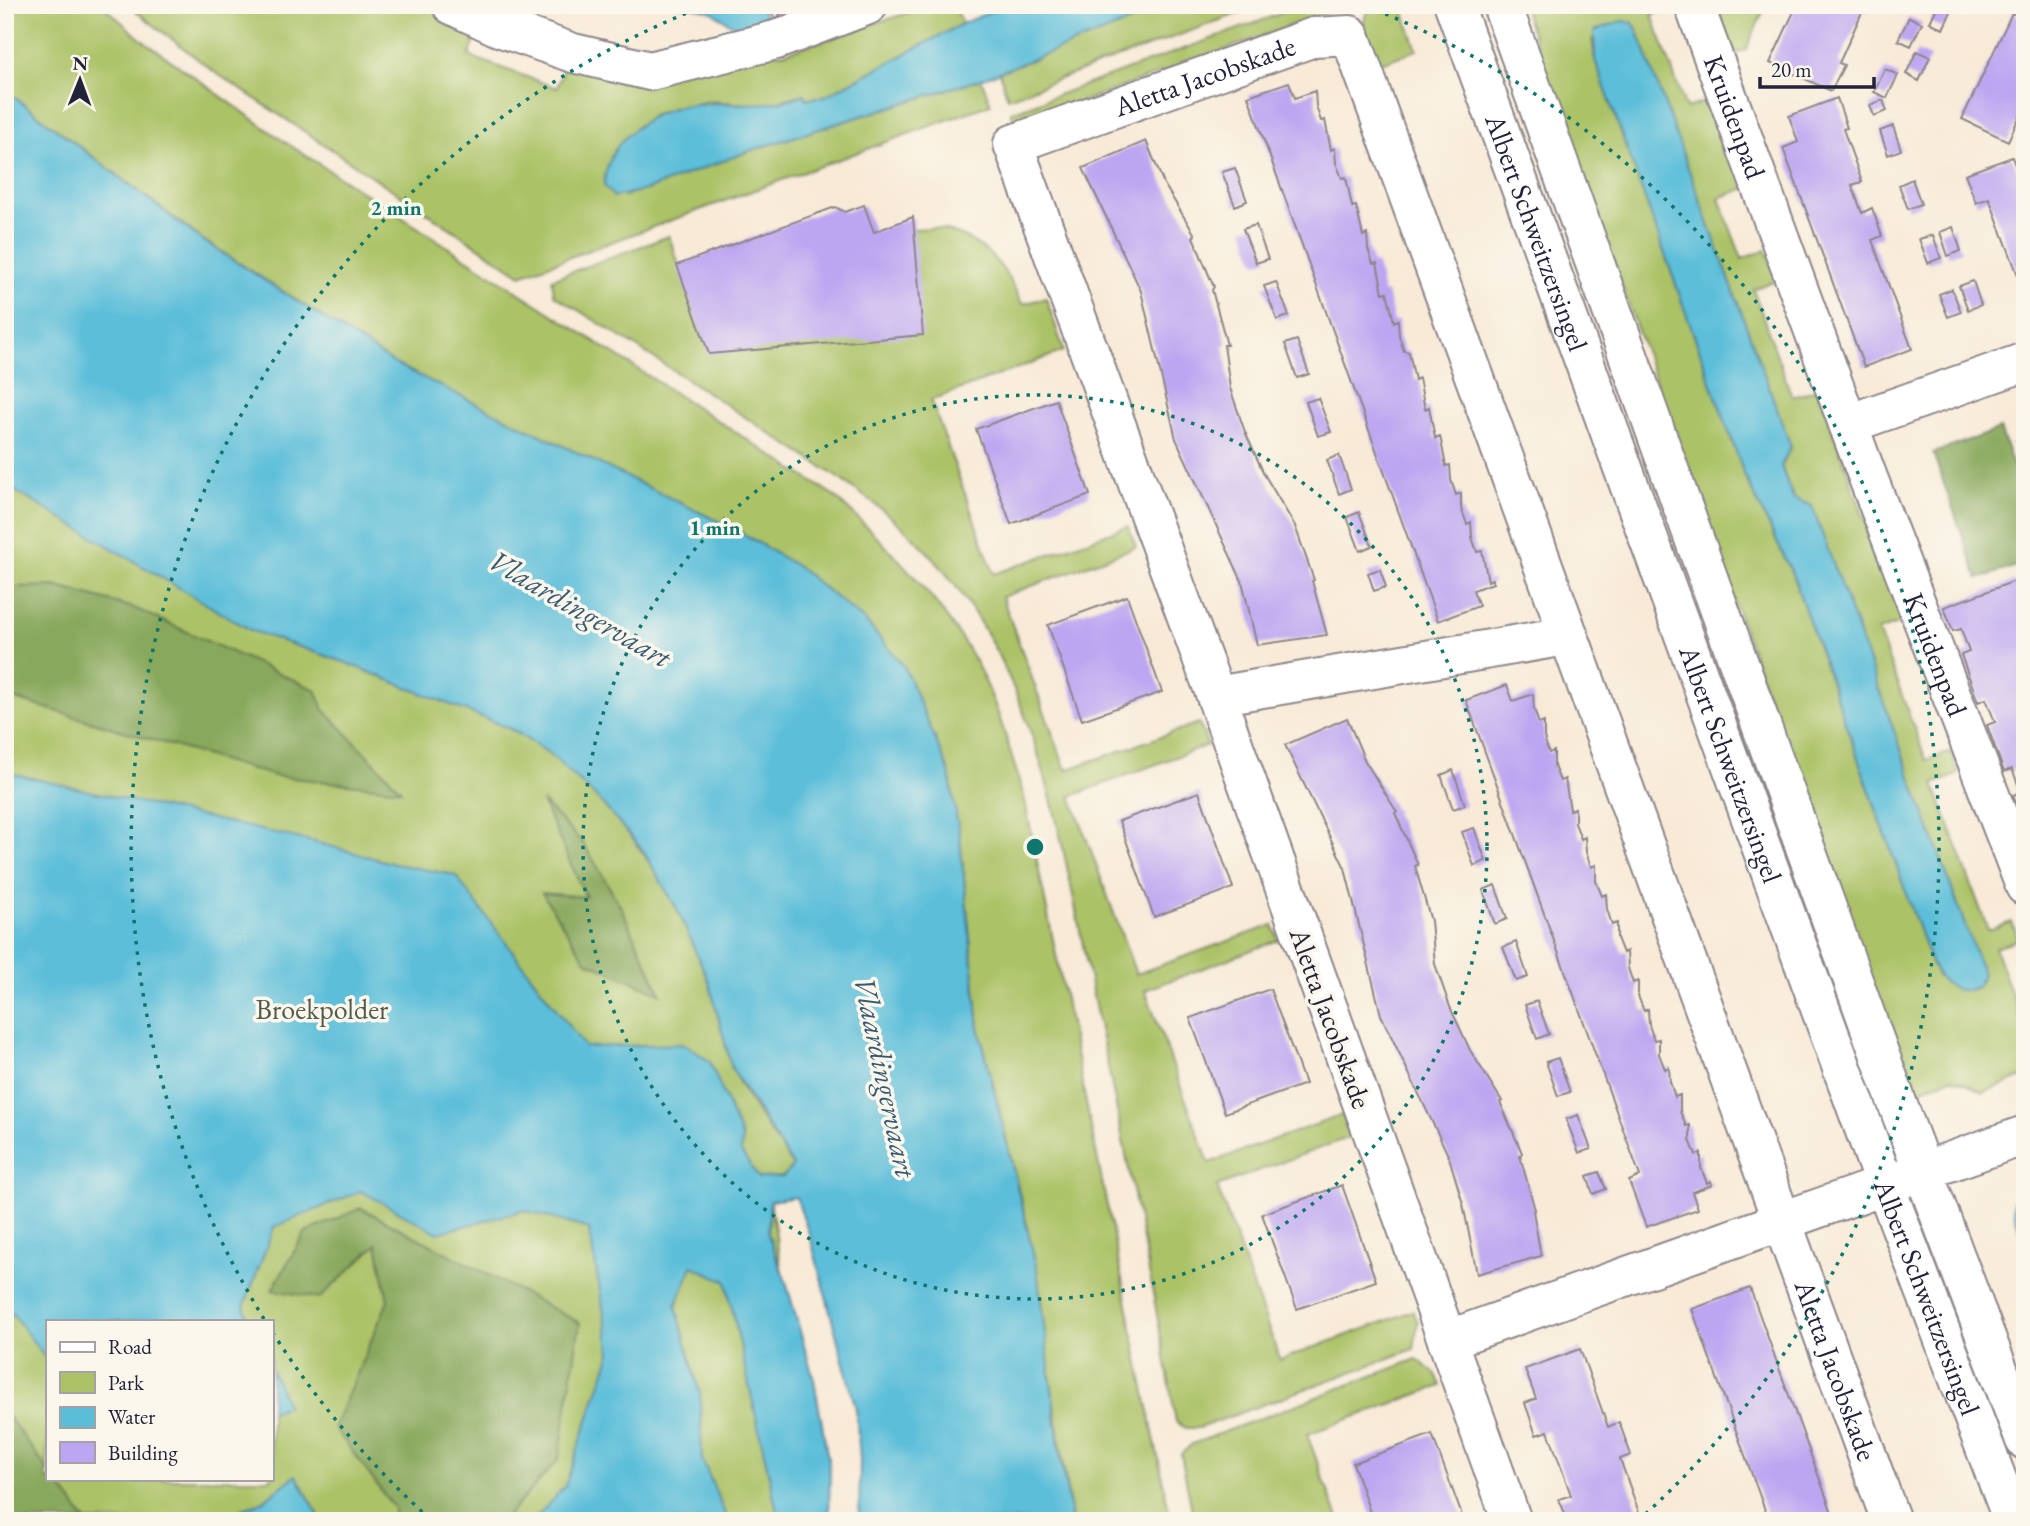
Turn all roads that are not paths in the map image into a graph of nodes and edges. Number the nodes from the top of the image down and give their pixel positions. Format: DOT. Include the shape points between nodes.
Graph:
graph roads {
  1 [pos="452,5"];
  2 [pos="867,5"];
  3 [pos="1454,5"];
  4 [pos="1502,5"];
  5 [pos="1694,5"];
  6 [pos="2025,362"];
  7 [pos="1848,424"];
  8 [pos="1566,636"];
  9 [pos="1216,696"];
  10 [pos="2025,886"];
  11 [pos="2025,1135"];
  12 [pos="1922,1170"];
  13 [pos="1884,1183"];
  14 [pos="1781,1221"];
  15 [pos="1447,1340"];
  16 [pos="2025,1440"];
  17 [pos="1512,1521"];
  18 [pos="1891,1521"];
  19 [pos="2013,1521"];
  1 -- 2 [label="street" via="573,53 650,71 776,40"];
  3 -- 13 [label="street, Albert Schweitzersingel"];
  4 -- 12 [label="street, Albert Schweitzersingel"];
  5 -- 7 [label="street, Kruidenpad"];
  6 -- 7 [label="street"];
  7 -- 10 [label="street, Kruidenpad"];
  8 -- 9 [label="street"];
  8 -- 9 [label="street, Aletta Jacobskade" via="1350,35 1314,37 1013,144"];
  8 -- 14 [label="street, Aletta Jacobskade"];
  9 -- 15 [label="street, Aletta Jacobskade"];
  11 -- 12 [label="street"];
  12 -- 13 [label="street"];
  12 -- 16 [label="street, Albert Schweitzersingel"];
  13 -- 14 [label="street"];
  13 -- 19 [label="street, Albert Schweitzersingel"];
  14 -- 15 [label="street"];
  14 -- 18 [label="street, Aletta Jacobskade"];
  15 -- 17 [label="street, Aletta Jacobskade"];
}
